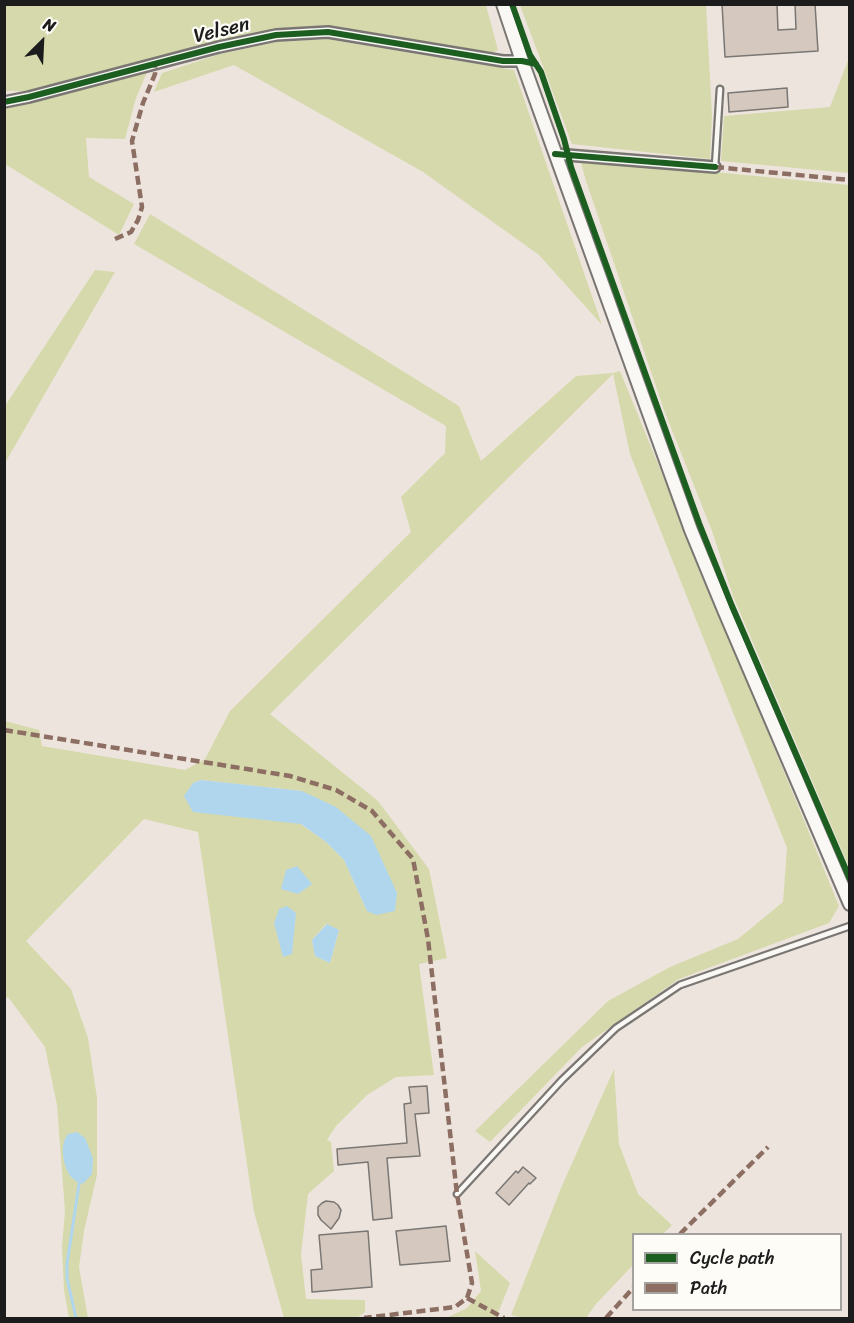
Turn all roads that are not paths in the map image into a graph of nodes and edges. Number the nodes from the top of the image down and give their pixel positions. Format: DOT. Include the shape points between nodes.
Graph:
graph roads {
  1 [pos="503,4"];
  2 [pos="522,61"];
  3 [pos="720,89"];
  4 [pos="4,102"];
  5 [pos="555,154"];
  6 [pos="715,167"];
  7 [pos="849,904"];
  8 [pos="849,926"];
  9 [pos="457,1194"];
  1 -- 2 [label="main road"];
  2 -- 4 [label="street, Velsen" via="328,32 276,35"];
  2 -- 5 [label="main road"];
  3 -- 6 [label="lane"];
  5 -- 6 [label="street"];
  5 -- 7 [label="main road" via="691,530"];
  8 -- 9 [label="lane" via="680,986 616,1028 562,1080"];
}
